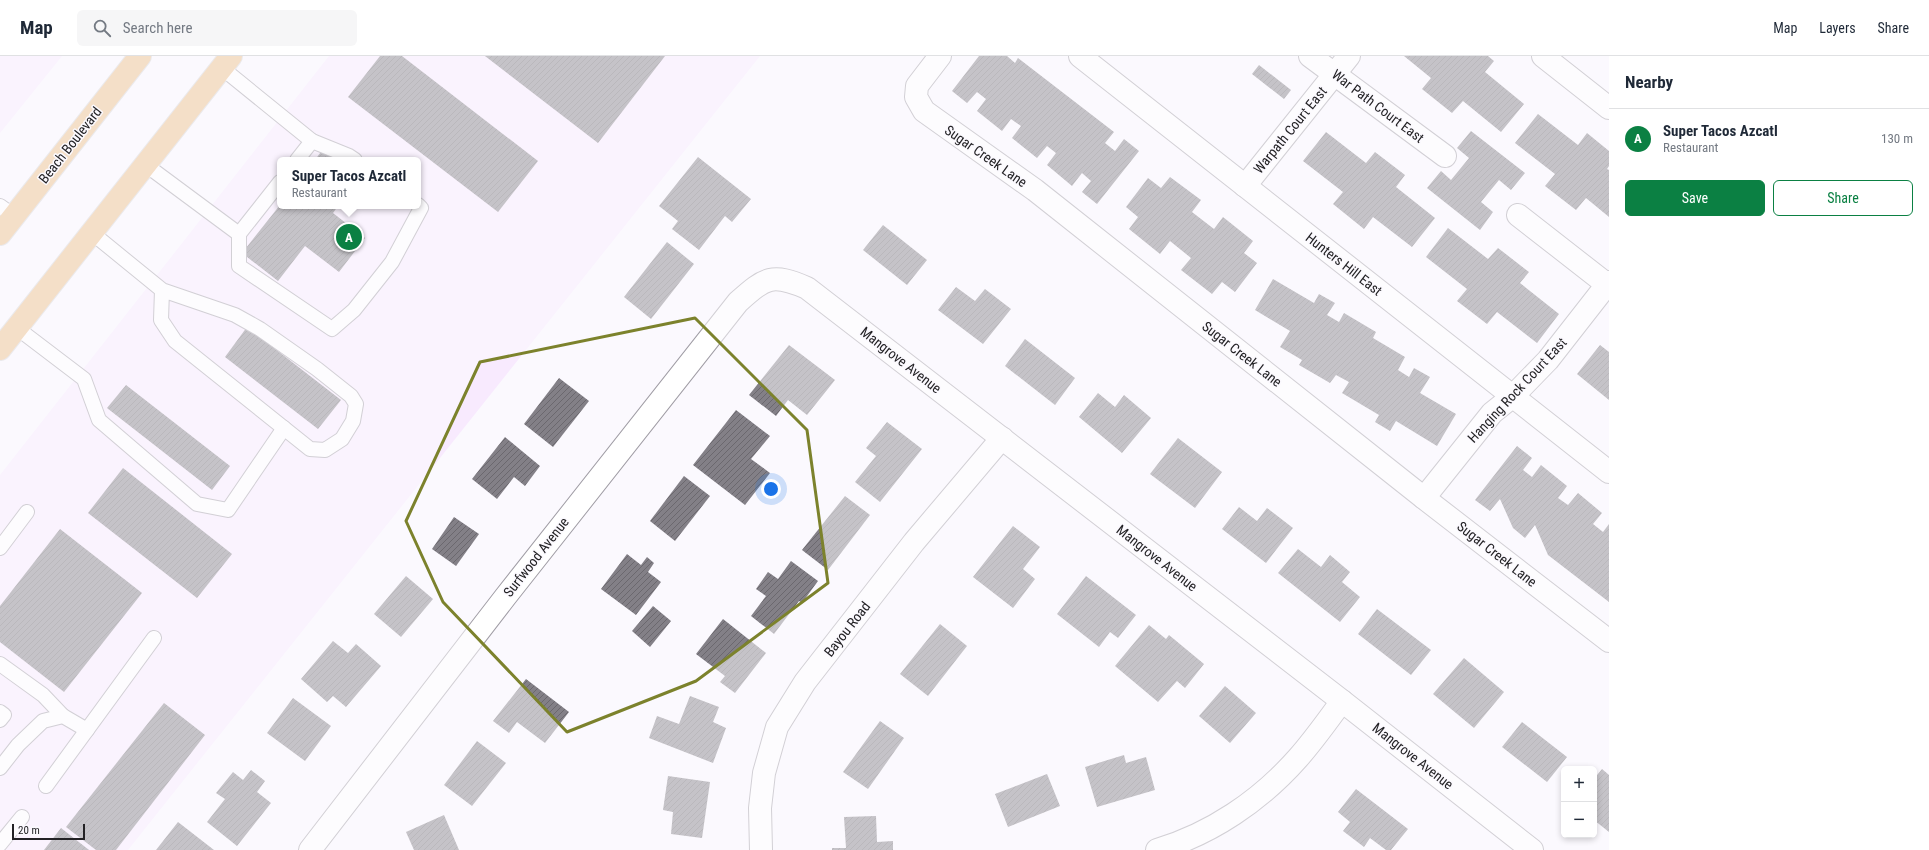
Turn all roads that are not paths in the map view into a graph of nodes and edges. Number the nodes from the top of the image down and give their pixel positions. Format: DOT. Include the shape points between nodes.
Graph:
graph roads {
  1 [pos="140,56"];
  2 [pos="940,56"];
  3 [pos="1080,56"];
  4 [pos="1310,56"];
  5 [pos="1349,56"];
  6 [pos="1543,56"];
  7 [pos="227,62"];
  8 [pos="1335,74"];
  9 [pos="1609,108"];
  10 [pos="312,140"];
  11 [pos="1445,156"];
  12 [pos="299,157"];
  13 [pos="350,157"];
  14 [pos="146,165"];
  15 [pos="277,186"];
  16 [pos="1245,186"];
  17 [pos="420,209"];
  18 [pos="7,211"];
  19 [pos="1518,215"];
  20 [pos="92,233"];
  21 [pos="0,234"];
  22 [pos="239,234"];
  23 [pos="776,278"];
  24 [pos="1608,284"];
  25 [pos="162,290"];
  26 [pos="17,328"];
  27 [pos="0,349"];
  28 [pos="1512,397"];
  29 [pos="284,428"];
  30 [pos="1002,438"];
  31 [pos="1609,472"];
  32 [pos="1424,498"];
  33 [pos="27,512"];
  34 [pos="0,548"];
  35 [pos="154,638"];
  36 [pos="1609,640"];
  37 [pos="0,664"];
  38 [pos="1342,701"];
  39 [pos="0,712"];
  40 [pos="63,716"];
  41 [pos="0,720"];
  42 [pos="87,730"];
  43 [pos="0,768"];
  44 [pos="46,786"];
  45 [pos="22,817"];
  46 [pos="0,844"];
  47 [pos="310,850"];
  48 [pos="761,850"];
  49 [pos="1157,850"];
  50 [pos="1532,850"];
  1 -- 18 [label="highway, Beach Boulevard"];
  2 -- 32 [label="street, Sugar Creek Lane" via="917,86 916,97 924,111 1034,190"];
  3 -- 16 [label="street, Hunters Hill East"];
  4 -- 8 [label="street, War Path Court East"];
  5 -- 8 [label="street, Warpath Court East"];
  6 -- 9 [label="street"];
  7 -- 10 [label="lane"];
  7 -- 14 [label="highway"];
  8 -- 11 [label="street, War Path Court East"];
  8 -- 16 [label="street, Warpath Court East"];
  10 -- 12 [label="lane"];
  10 -- 13 [label="lane"];
  14 -- 20 [label="highway"];
  14 -- 22 [label="lane"];
  15 -- 22 [label="lane"];
  16 -- 28 [label="street, Hunters Hill East"];
  17 -- 22 [label="lane" via="392,262 354,310 332,329 239,266"];
  18 -- 21 [label="highway, Beach Boulevard"];
  19 -- 24 [label="street"];
  20 -- 25 [label="lane"];
  20 -- 26 [label="highway"];
  23 -- 30 [label="street, Mangrove Avenue" via="789,280 807,288"];
  23 -- 47 [label="street, Surfwood Avenue" via="754,288 738,302 510,590"];
  24 -- 28 [label="street, Hanging Rock Court East" via="1548,360"];
  25 -- 29 [label="lane" via="161,320 175,341"];
  25 -- 29 [label="lane" via="235,315 260,329 317,369 351,396 356,404 353,421 342,439 325,450 310,449"];
  26 -- 27 [label="highway"];
  26 -- 29 [label="lane" via="84,379 99,420 197,504 228,510"];
  28 -- 31 [label="street, Hunters Hill East"];
  28 -- 32 [label="street, Hanging Rock Court East" via="1492,413"];
  30 -- 38 [label="street, Mangrove Avenue"];
  30 -- 48 [label="street, Bayou Road" via="914,542 810,676 777,727 764,773 760,808"];
  32 -- 36 [label="street, Sugar Creek Lane"];
  33 -- 34 [label="lane"];
  35 -- 42 [label="lane"];
  37 -- 40 [label="lane" via="43,695"];
  38 -- 49 [label="street" via="1298,759 1264,791 1225,821"];
  38 -- 50 [label="street, Mangrove Avenue"];
  39 -- 41 [label="lane" via="4,715"];
  40 -- 42 [label="lane"];
  40 -- 43 [label="lane" via="43,721 18,745"];
  42 -- 44 [label="lane"];
  45 -- 46 [label="lane"];
}
